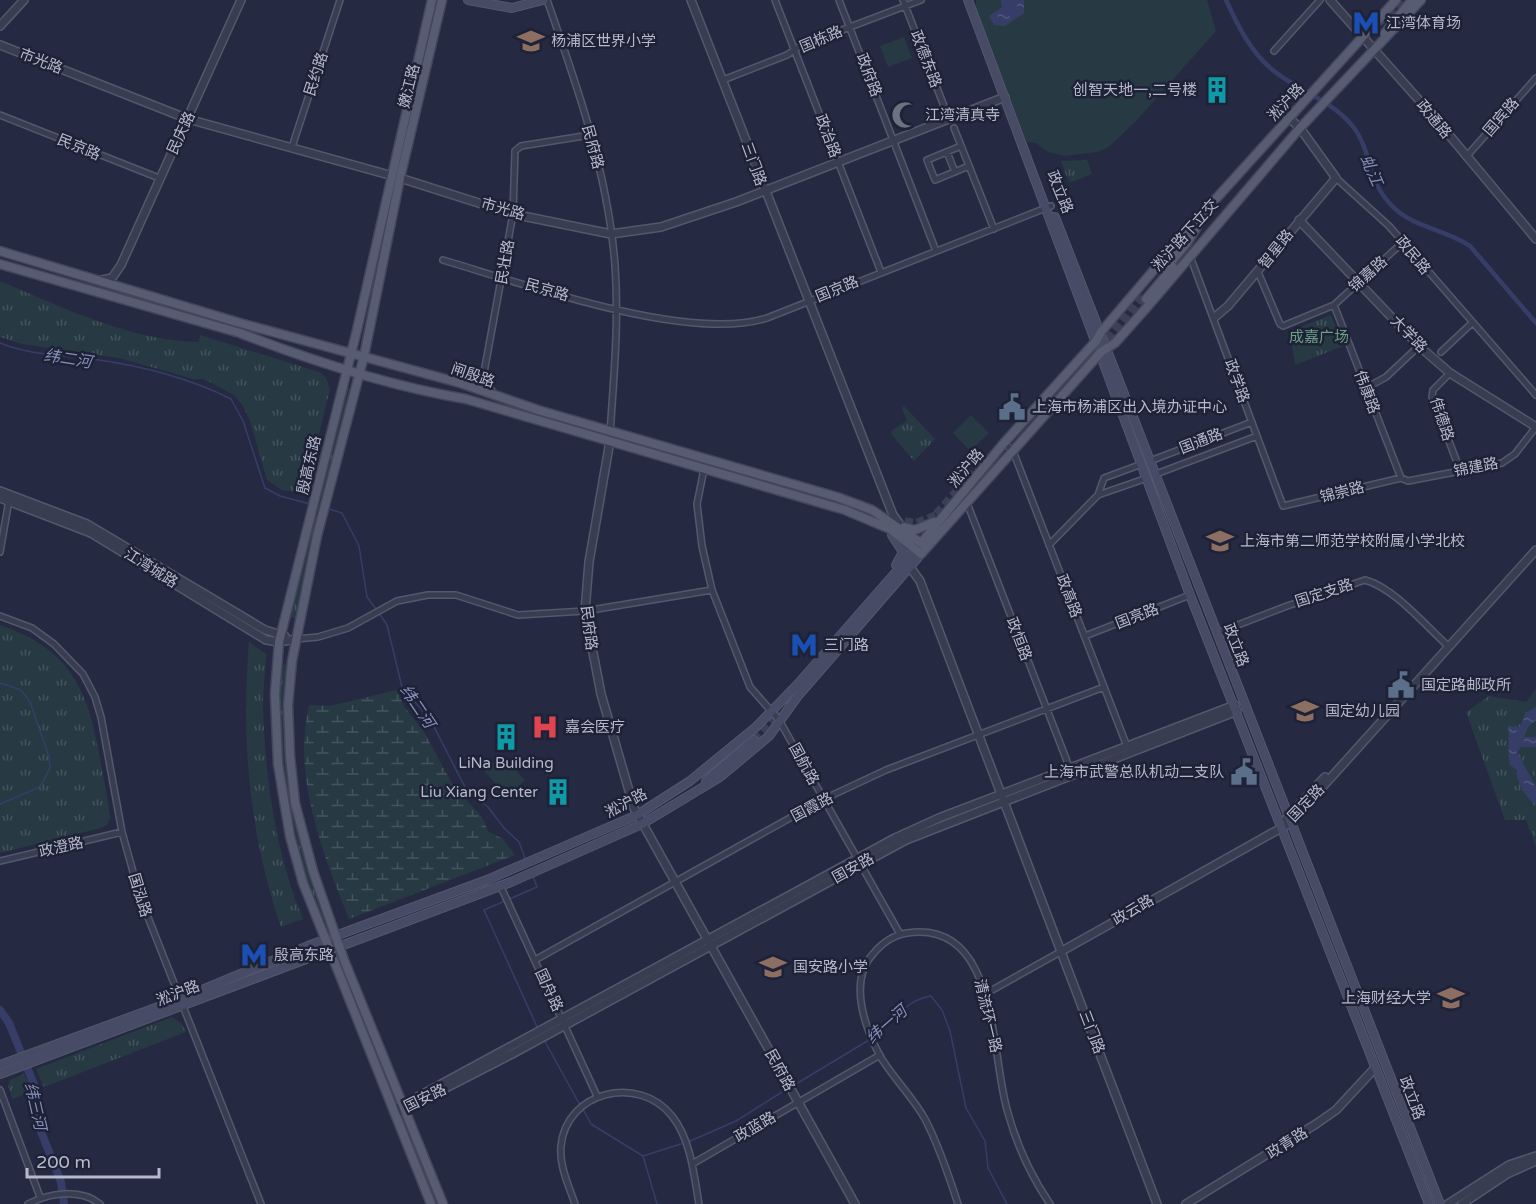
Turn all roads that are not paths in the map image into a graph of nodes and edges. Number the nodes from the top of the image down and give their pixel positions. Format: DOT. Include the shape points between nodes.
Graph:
graph roads {
  1 [pos="24,0"];
  2 [pos="241,0"];
  3 [pos="340,0"];
  4 [pos="432,0"];
  5 [pos="442,0"];
  6 [pos="468,0"];
  7 [pos="545,0"];
  8 [pos="691,0"];
  9 [pos="774,0"];
  10 [pos="839,0"];
  11 [pos="921,0"];
  12 [pos="968,0"];
  13 [pos="1320,0"];
  14 [pos="1330,0"];
  15 [pos="1396,0"];
  16 [pos="1412,0"];
  17 [pos="1421,0"];
  18 [pos="904,3"];
  19 [pos="0,26"];
  20 [pos="850,27"];
  21 [pos="1363,39"];
  22 [pos="0,45"];
  23 [pos="795,50"];
  24 [pos="1373,50"];
  25 [pos="1274,51"];
  26 [pos="1536,78"];
  27 [pos="723,80"];
  28 [pos="1005,97"];
  29 [pos="0,115"];
  30 [pos="1289,118"];
  31 [pos="188,119"];
  32 [pos="949,119"];
  33 [pos="954,128"];
  34 [pos="1300,128"];
  35 [pos="590,135"];
  36 [pos="894,139"];
  37 [pos="292,147"];
  38 [pos="961,147"];
  39 [pos="947,152"];
  40 [pos="1466,157"];
  41 [pos="838,161"];
  42 [pos="969,166"];
  43 [pos="955,172"];
  44 [pos="391,176"];
  45 [pos="159,178"];
  46 [pos="400,178"];
  47 [pos="1336,178"];
  48 [pos="764,191"];
  49 [pos="1245,191"];
  50 [pos="1212,205"];
  51 [pos="1049,207"];
  52 [pos="513,214"];
  53 [pos="1299,220"];
  54 [pos="994,229"];
  55 [pos="610,234"];
  56 [pos="1536,239"];
  57 [pos="1402,243"];
  58 [pos="0,251"];
  59 [pos="936,251"];
  60 [pos="1190,256"];
  61 [pos="443,260"];
  62 [pos="0,264"];
  63 [pos="121,265"];
  64 [pos="881,272"];
  65 [pos="1258,272"];
  66 [pos="503,278"];
  67 [pos="97,280"];
  68 [pos="1360,282"];
  69 [pos="137,292"];
  70 [pos="808,302"];
  71 [pos="1334,305"];
  72 [pos="616,309"];
  73 [pos="1215,317"];
  74 [pos="1472,323"];
  75 [pos="1101,332"];
  76 [pos="309,341"];
  77 [pos="1096,341"];
  78 [pos="1419,346"];
  79 [pos="1104,350"];
  80 [pos="350,352"];
  81 [pos="1440,352"];
  82 [pos="364,356"];
  83 [pos="309,357"];
  84 [pos="400,366"];
  85 [pos="346,368"];
  86 [pos="360,372"];
  87 [pos="1450,373"];
  88 [pos="483,378"];
  89 [pos="396,382"];
  90 [pos="460,383"];
  91 [pos="1366,388"];
  92 [pos="1536,395"];
  93 [pos="504,400"];
  94 [pos="571,419"];
  95 [pos="1252,422"];
  96 [pos="1536,427"];
  97 [pos="573,431"];
  98 [pos="610,432"];
  99 [pos="1257,435"];
  100 [pos="610,441"];
  101 [pos="648,443"];
  102 [pos="1004,443"];
  103 [pos="1013,451"];
  104 [pos="654,454"];
  105 [pos="698,456"];
  106 [pos="1150,461"];
  107 [pos="1142,464"];
  108 [pos="704,469"];
  109 [pos="1460,470"];
  110 [pos="1156,474"];
  111 [pos="730,476"];
  112 [pos="1147,478"];
  113 [pos="1401,478"];
  114 [pos="0,490"];
  115 [pos="885,495"];
  116 [pos="1098,495"];
  117 [pos="0,498"];
  118 [pos="9,498"];
  119 [pos="967,503"];
  120 [pos="1283,506"];
  121 [pos="872,510"];
  122 [pos="943,514"];
  123 [pos="882,521"];
  124 [pos="897,523"];
  125 [pos="907,533"];
  126 [pos="1536,543"];
  127 [pos="1049,546"];
  128 [pos="921,549"];
  129 [pos="1536,550"];
  130 [pos="0,552"];
  131 [pos="908,564"];
  132 [pos="883,584"];
  133 [pos="712,590"];
  134 [pos="1190,595"];
  135 [pos="585,611"];
  136 [pos="0,616"];
  137 [pos="1217,633"];
  138 [pos="1085,636"];
  139 [pos="280,639"];
  140 [pos="296,639"];
  141 [pos="1446,644"];
  142 [pos="1104,687"];
  143 [pos="1236,708"];
  144 [pos="1046,709"];
  145 [pos="771,712"];
  146 [pos="779,720"];
  147 [pos="979,735"];
  148 [pos="1129,749"];
  149 [pos="1071,771"];
  150 [pos="678,790"];
  151 [pos="688,795"];
  152 [pos="1003,798"];
  153 [pos="823,800"];
  154 [pos="636,815"];
  155 [pos="1286,822"];
  156 [pos="642,824"];
  157 [pos="122,832"];
  158 [pos="0,861"];
  159 [pos="858,861"];
  160 [pos="496,877"];
  161 [pos="675,884"];
  162 [pos="500,885"];
  163 [pos="900,934"];
  164 [pos="336,937"];
  165 [pos="324,940"];
  166 [pos="709,942"];
  167 [pos="340,946"];
  168 [pos="328,951"];
  169 [pos="1062,951"];
  170 [pos="535,960"];
  171 [pos="985,994"];
  172 [pos="181,1002"];
  173 [pos="563,1021"];
  174 [pos="880,1055"];
  175 [pos="19,1063"];
  176 [pos="0,1065"];
  177 [pos="1375,1068"];
  178 [pos="0,1074"];
  179 [pos="0,1090"];
  180 [pos="597,1096"];
  181 [pos="798,1102"];
  182 [pos="404,1107"];
  183 [pos="393,1113"];
  184 [pos="1536,1156"];
  185 [pos="1536,1161"];
  186 [pos="692,1164"];
  187 [pos="40,1197"];
  188 [pos="27,1204"];
  189 [pos="100,1204"];
  190 [pos="261,1204"];
  191 [pos="431,1204"];
  192 [pos="443,1204"];
  193 [pos="576,1204"];
  194 [pos="699,1204"];
  195 [pos="855,1204"];
  196 [pos="958,1204"];
  197 [pos="1050,1204"];
  198 [pos="1157,1204"];
  199 [pos="1186,1204"];
  200 [pos="1429,1204"];
  201 [pos="1440,1204"];
  202 [pos="1448,1204"];
  203 [pos="1462,1204"];
  1 -- 19 [label="street"];
  2 -- 31 [label="street, 民庆路"];
  3 -- 37 [label="street, 民约路"];
  4 -- 44 [label="main road, 嫩江路"];
  5 -- 46 [label="main road, 嫩江路"];
  6 -- 7 [label="main road" via="512,8"];
  7 -- 35 [label="street, 民府路"];
  8 -- 27 [label="street, 三门路"];
  9 -- 23 [label="street, 政治路"];
  10 -- 20 [label="street, 政府路"];
  11 -- 18 [label="street, 国栋路"];
  12 -- 28 [label="main road, 政立路"];
  13 -- 25 [label="street"];
  14 -- 21 [label="street, 政通路"];
  15 -- 21 [label="main road, 淞沪路"];
  16 -- 24 [label="main road"];
  17 -- 24 [label="main road, 淞沪路"];
  18 -- 20 [label="street, 国栋路"];
  18 -- 32 [label="street, 政德东路"];
  20 -- 23 [label="street, 国栋路"];
  20 -- 36 [label="street, 政府路"];
  21 -- 24 [label="street, 政通路"];
  21 -- 30 [label="main road, 淞沪路"];
  22 -- 31 [label="street, 市光路"];
  23 -- 27 [label="street, 国栋路"];
  23 -- 41 [label="street, 政治路"];
  24 -- 34 [label="main road, 淞沪路"];
  24 -- 40 [label="street, 政通路"];
  26 -- 40 [label="street, 国宾路"];
  27 -- 48 [label="street, 三门路"];
  28 -- 32 [label="street, 市光路"];
  28 -- 51 [label="main road, 政立路"];
  29 -- 45 [label="street, 民京路"];
  30 -- 34 [label="street, 政民路"];
  30 -- 50 [label="main road, 淞沪路"];
  31 -- 37 [label="street, 市光路"];
  31 -- 45 [label="street, 民庆路"];
  32 -- 36 [label="street, 市光路"];
  33 -- 38 [label="street"];
  34 -- 47 [label="street, 政民路"];
  34 -- 49 [label="main road, 淞沪路"];
  35 -- 52 [label="street, 民壮路" via="516,149"];
  35 -- 55 [label="street, 民府路"];
  36 -- 41 [label="street, 市光路"];
  36 -- 59 [label="street, 政府路"];
  37 -- 44 [label="street, 市光路"];
  38 -- 39 [label="street"];
  38 -- 42 [label="street"];
  39 -- 43 [label="street"];
  39 -- 43 [label="street" via="927,160 935,180"];
  40 -- 56 [label="street, 政通路"];
  41 -- 48 [label="street, 市光路"];
  41 -- 64 [label="street, 政治路"];
  42 -- 43 [label="street"];
  42 -- 54 [label="street"];
  44 -- 46 [label="street, 市光路"];
  44 -- 80 [label="main road, 殷高东路"];
  45 -- 63 [label="street, 民庆路"];
  46 -- 52 [label="street, 市光路"];
  46 -- 82 [label="main road, 殷高东路"];
  47 -- 53 [label="street, 智星路"];
  47 -- 57 [label="street, 政民路" via="1381,218"];
  48 -- 55 [label="street, 市光路" via="668,225"];
  48 -- 70 [label="street, 三门路"];
  49 -- 50 [label="main road, 淞沪路下立交" via="1144,297"];
  49 -- 60 [label="main road, 淞沪路"];
  50 -- 75 [label="main road, 淞沪路"];
  51 -- 54 [label="street, 国京路"];
  51 -- 75 [label="main road, 政立路"];
  51 -- 77 [label="main road, 政立路"];
  52 -- 55 [label="street, 市光路"];
  52 -- 66 [label="street, 民壮路"];
  53 -- 65 [label="street, 智星路"];
  53 -- 68 [label="street, 大学路"];
  54 -- 59 [label="street, 国京路"];
  55 -- 72 [label="street, 民府路"];
  57 -- 68 [label="street, 锦嘉路"];
  57 -- 74 [label="street, 政民路"];
  58 -- 67 [label="main road, 闸殷路"];
  59 -- 64 [label="street, 国京路"];
  60 -- 73 [label="street, 政学路"];
  60 -- 79 [label="main road, 淞沪路"];
  61 -- 66 [label="street, 民京路"];
  62 -- 83 [label="main road, 闸殷路" via="240,333"];
  63 -- 67 [label="street" via="112,278"];
  63 -- 69 [label="street" via="120,280"];
  64 -- 70 [label="street, 国京路"];
  65 -- 71 [label="street, 锦嘉路" via="1281,326"];
  65 -- 73 [label="street, 智星路"];
  66 -- 72 [label="street, 民京路"];
  66 -- 88 [label="street, 民壮路"];
  67 -- 69 [label="main road, 闸殷路"];
  68 -- 71 [label="street, 锦嘉路"];
  68 -- 78 [label="street, 大学路"];
  69 -- 76 [label="main road, 闸殷路"];
  70 -- 72 [label="street, 国京路" via="735,325 657,318"];
  70 -- 115 [label="street, 三门路"];
  71 -- 91 [label="street, 伟康路"];
  72 -- 98 [label="street, 民府路" via="617,367"];
  73 -- 95 [label="street, 政学路"];
  74 -- 81 [label="street"];
  74 -- 92 [label="street, 政民路"];
  75 -- 77 [label="main road, 淞沪路"];
  75 -- 79 [label="main road, 政立路"];
  76 -- 80 [label="main road, 闸殷路"];
  76 -- 83 [label="main road" via="324,351"];
  77 -- 79 [label="main road, 政立路"];
  77 -- 102 [label="main road, 淞沪路"];
  78 -- 87 [label="street, 大学路"];
  78 -- 91 [label="street" via="1386,377"];
  79 -- 103 [label="main road, 淞沪路"];
  79 -- 106 [label="main road, 政立路"];
  79 -- 107 [label="main road, 政立路"];
  80 -- 82 [label="main road, 闸殷路"];
  80 -- 85 [label="main road, 殷高东路"];
  82 -- 84 [label="main road, 闸殷路"];
  82 -- 86 [label="main road, 殷高东路"];
  83 -- 85 [label="main road, 闸殷路"];
  84 -- 89 [label="main road" via="387,371 389,379"];
  84 -- 90 [label="main road, 闸殷路"];
  85 -- 86 [label="main road, 闸殷路"];
  85 -- 139 [label="main road, 殷高东路"];
  86 -- 89 [label="main road, 闸殷路"];
  86 -- 140 [label="main road, 殷高东路" via="321,518"];
  87 -- 96 [label="street, 大学路"];
  87 -- 109 [label="street, 伟德路" via="1433,390 1432,397"];
  88 -- 90 [label="street" via="474,384"];
  88 -- 93 [label="street"];
  89 -- 97 [label="main road, 闸殷路"];
  90 -- 93 [label="main road, 闸殷路"];
  91 -- 113 [label="street, 伟康路"];
  93 -- 94 [label="main road, 闸殷路"];
  94 -- 97 [label="main road" via="578,425"];
  94 -- 98 [label="main road, 闸殷路"];
  95 -- 99 [label="street, 政学路"];
  95 -- 106 [label="street, 国通路"];
  96 -- 109 [label="street, 锦建路" via="1509,459 1496,465"];
  97 -- 100 [label="main road, 闸殷路"];
  98 -- 100 [label="street, 民府路"];
  98 -- 101 [label="main road, 闸殷路"];
  99 -- 110 [label="street"];
  99 -- 120 [label="street, 政学路"];
  100 -- 104 [label="main road, 闸殷路"];
  100 -- 135 [label="street, 民府路" via="589,562"];
  101 -- 104 [label="main road" via="643,449"];
  101 -- 105 [label="main road, 闸殷路"];
  102 -- 103 [label="street, 政高路"];
  102 -- 122 [label="main road, 淞沪路"];
  103 -- 119 [label="main road, 淞沪路"];
  103 -- 127 [label="street, 政高路"];
  104 -- 108 [label="main road, 闸殷路"];
  105 -- 111 [label="main road" via="822,498"];
  105 -- 121 [label="main road, 闸殷路"];
  106 -- 110 [label="main road, 政立路"];
  107 -- 112 [label="main road, 政立路"];
  107 -- 116 [label="street" via="1104,478"];
  108 -- 111 [label="main road, 闸殷路"];
  108 -- 133 [label="street, 国航路" via="697,504"];
  109 -- 113 [label="street, 锦建路" via="1408,481"];
  110 -- 137 [label="main road, 政立路"];
  111 -- 123 [label="main road, 闸殷路"];
  112 -- 116 [label="street"];
  112 -- 134 [label="main road, 政立路"];
  113 -- 120 [label="street, 锦崇路"];
  114 -- 118 [label="street, 江湾城路"];
  115 -- 121 [label="street" via="882,506"];
  115 -- 124 [label="street, 三门路"];
  116 -- 127 [label="street"];
  117 -- 118 [label="street, 江湾城路"];
  118 -- 130 [label="street"];
  118 -- 139 [label="street, 江湾城路" via="87,524"];
  119 -- 128 [label="main road, 淞沪路"];
  119 -- 144 [label="street, 政恒路"];
  121 -- 123 [label="main road, 闸殷路"];
  122 -- 124 [label="main road" via="929,526 915,530"];
  122 -- 128 [label="main road, 淞沪路"];
  123 -- 124 [label="main road"];
  123 -- 125 [label="main road, 闸殷路"];
  123 -- 128 [label="main road, 闸殷路"];
  123 -- 132 [label="main road" via="903,552"];
  124 -- 125 [label="street, 三门路"];
  125 -- 128 [label="main road, 闸殷路"];
  126 -- 141 [label="street, 国定路"];
  127 -- 138 [label="street, 政高路"];
  128 -- 131 [label="main road, 淞沪路"];
  129 -- 141 [label="street, 国定路"];
  131 -- 132 [label="main road, 淞沪路"];
  131 -- 146 [label="main road, 淞沪路"];
  131 -- 147 [label="street, 三门路" via="920,581"];
  132 -- 145 [label="main road, 淞沪路"];
  133 -- 135 [label="street, 江湾城路"];
  133 -- 145 [label="street, 国航路" via="750,687"];
  134 -- 138 [label="street, 国亮路"];
  134 -- 143 [label="main road, 政立路"];
  135 -- 140 [label="street, 江湾城路" via="518,615 467,598 421,596 385,607 332,633"];
  135 -- 154 [label="street, 民府路" via="601,694"];
  136 -- 157 [label="street, 国泓路" via="32,628 54,644 89,685 101,717"];
  137 -- 141 [label="street, 国定支路" via="1365,580 1391,594"];
  137 -- 155 [label="main road, 政立路"];
  138 -- 142 [label="street, 政高路"];
  139 -- 140 [label="street, 江湾城路"];
  139 -- 165 [label="main road, 殷高东路" via="275,694 284,808 303,884"];
  140 -- 164 [label="main road, 殷高东路" via="288,705 295,803"];
  141 -- 155 [label="street, 国定路"];
  142 -- 144 [label="street, 国霞路"];
  142 -- 148 [label="street, 政高路"];
  143 -- 148 [label="street, 国安路"];
  143 -- 155 [label="main road, 政立路"];
  144 -- 147 [label="street, 国霞路"];
  144 -- 149 [label="street, 政恒路"];
  145 -- 146 [label="street, 国航路"];
  145 -- 150 [label="main road, 淞沪路"];
  146 -- 151 [label="main road, 淞沪路" via="769,736 728,771"];
  146 -- 153 [label="street, 国航路"];
  147 -- 152 [label="street, 三门路"];
  147 -- 153 [label="street, 国霞路" via="886,770"];
  148 -- 149 [label="street, 国安路"];
  149 -- 152 [label="street, 国安路"];
  150 -- 151 [label="main road" via="752,738"];
  150 -- 154 [label="main road, 淞沪路"];
  151 -- 156 [label="main road, 淞沪路"];
  152 -- 159 [label="street, 国安路" via="920,826"];
  152 -- 169 [label="street, 三门路"];
  153 -- 159 [label="street, 国航路"];
  153 -- 161 [label="street, 国霞路"];
  154 -- 156 [label="street, 民府路"];
  154 -- 160 [label="main road, 淞沪路"];
  155 -- 169 [label="street, 政云路"];
  155 -- 177 [label="main road, 政立路"];
  155 -- 201 [label="main road, 政立路"];
  156 -- 161 [label="street, 民府路"];
  156 -- 162 [label="main road, 淞沪路"];
  157 -- 158 [label="street, 政澄路"];
  157 -- 172 [label="street, 国泓路" via="140,897"];
  159 -- 163 [label="street, 国航路"];
  159 -- 166 [label="street, 国安路"];
  160 -- 162 [label="street"];
  160 -- 164 [label="main road, 淞沪路"];
  161 -- 166 [label="street, 民府路"];
  161 -- 170 [label="street, 国霞路"];
  162 -- 167 [label="main road, 淞沪路"];
  162 -- 170 [label="street, 国舟路"];
  163 -- 171 [label="street, 清流环一路" via="930,933 955,944 974,963"];
  163 -- 174 [label="street" via="874,952 862,972 860,991"];
  164 -- 165 [label="main road, 淞沪路"];
  164 -- 167 [label="main road, 殷高东路"];
  165 -- 168 [label="main road, 殷高东路"];
  165 -- 172 [label="main road, 淞沪路"];
  166 -- 173 [label="street, 国安路"];
  166 -- 181 [label="street, 民府路"];
  167 -- 168 [label="main road, 淞沪路"];
  167 -- 182 [label="main road, 殷高东路"];
  168 -- 172 [label="main road, 淞沪路"];
  168 -- 183 [label="main road, 殷高东路"];
  169 -- 171 [label="street, 政云路"];
  169 -- 198 [label="street, 三门路"];
  170 -- 173 [label="street, 国舟路"];
  171 -- 197 [label="street, 清流环一路" via="1008,1113 1024,1159"];
  172 -- 175 [label="main road, 淞沪路"];
  172 -- 190 [label="street, 国泓路"];
  173 -- 180 [label="street, 国舟路"];
  173 -- 182 [label="street, 国安路"];
  174 -- 181 [label="street, 政蓝路"];
  174 -- 196 [label="street" via="924,1117"];
  175 -- 176 [label="main road, 淞沪路"];
  175 -- 178 [label="main road, 淞沪路"];
  177 -- 199 [label="street, 政青路" via="1336,1110"];
  177 -- 200 [label="main road, 政立路"];
  179 -- 187 [label="street"];
  180 -- 186 [label="street" via="631,1092 655,1100 673,1117"];
  180 -- 193 [label="street" via="583,1104 565,1127 561,1156"];
  181 -- 186 [label="street, 政蓝路"];
  181 -- 195 [label="street, 民府路"];
  182 -- 183 [label="street, 国安路"];
  182 -- 192 [label="main road, 殷高东路"];
  183 -- 191 [label="main road, 殷高东路"];
  184 -- 202 [label="street" via="1509,1165"];
  185 -- 203 [label="street"];
  186 -- 194 [label="street"];
  187 -- 188 [label="street"];
  187 -- 189 [label="street" via="80,1195"];
}
